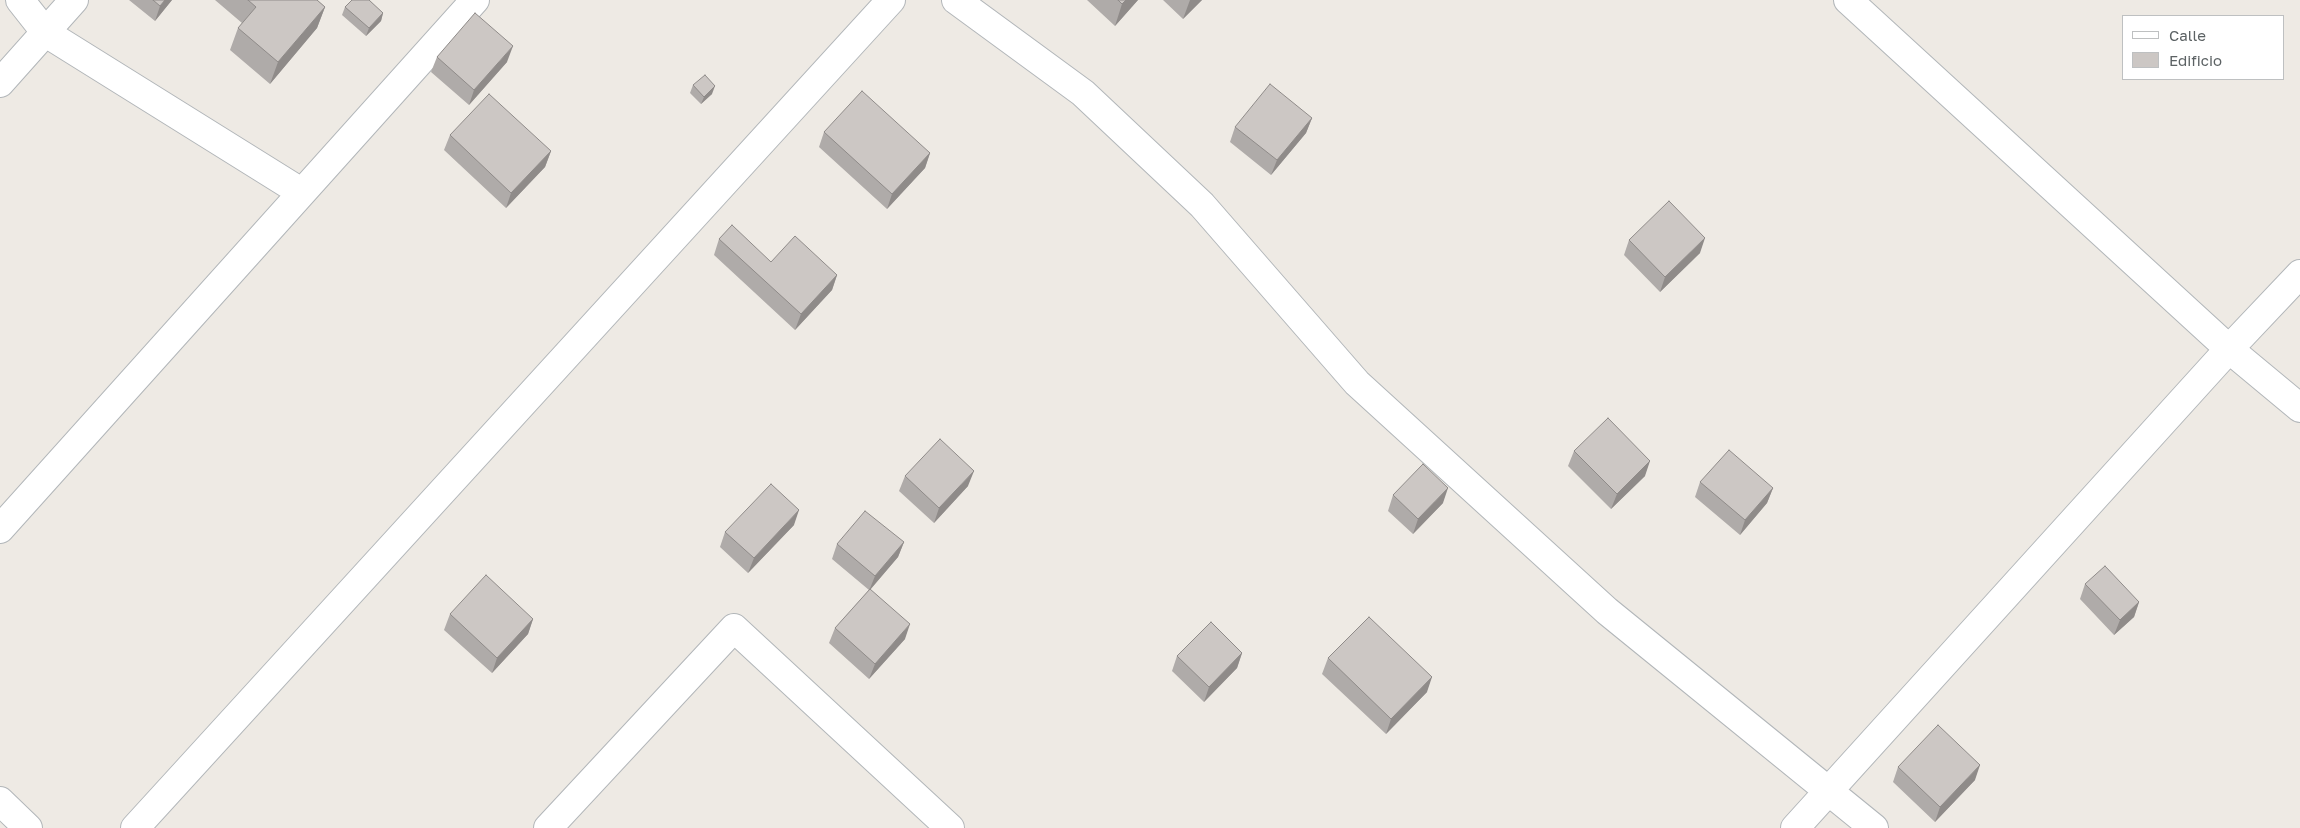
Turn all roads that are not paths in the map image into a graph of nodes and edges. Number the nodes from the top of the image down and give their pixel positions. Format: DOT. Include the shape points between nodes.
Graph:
graph roads {
  1 [pos="20,0"];
  2 [pos="74,0"];
  3 [pos="475,0"];
  4 [pos="891,0"];
  5 [pos="956,0"];
  6 [pos="1848,0"];
  7 [pos="46,33"];
  8 [pos="0,84"];
  9 [pos="301,192"];
  10 [pos="2300,274"];
  11 [pos="2229,349"];
  12 [pos="2300,408"];
  13 [pos="0,529"];
  14 [pos="1829,790"];
  15 [pos="0,801"];
  16 [pos="28,828"];
  17 [pos="135,828"];
  18 [pos="548,828"];
  19 [pos="950,828"];
  20 [pos="1796,828"];
  21 [pos="1874,828"];
  1 -- 7 [label="street"];
  2 -- 7 [label="street"];
  3 -- 9 [label="street"];
  4 -- 17 [label="street"];
  5 -- 14 [label="street" via="1083,93 1202,205 1357,382 1607,611"];
  6 -- 11 [label="street"];
  7 -- 8 [label="street"];
  7 -- 9 [label="street"];
  9 -- 13 [label="street"];
  10 -- 11 [label="street"];
  11 -- 12 [label="street"];
  11 -- 14 [label="street"];
  14 -- 20 [label="street"];
  14 -- 21 [label="street"];
  15 -- 16 [label="street"];
  18 -- 19 [label="street" via="734,628"];
}
